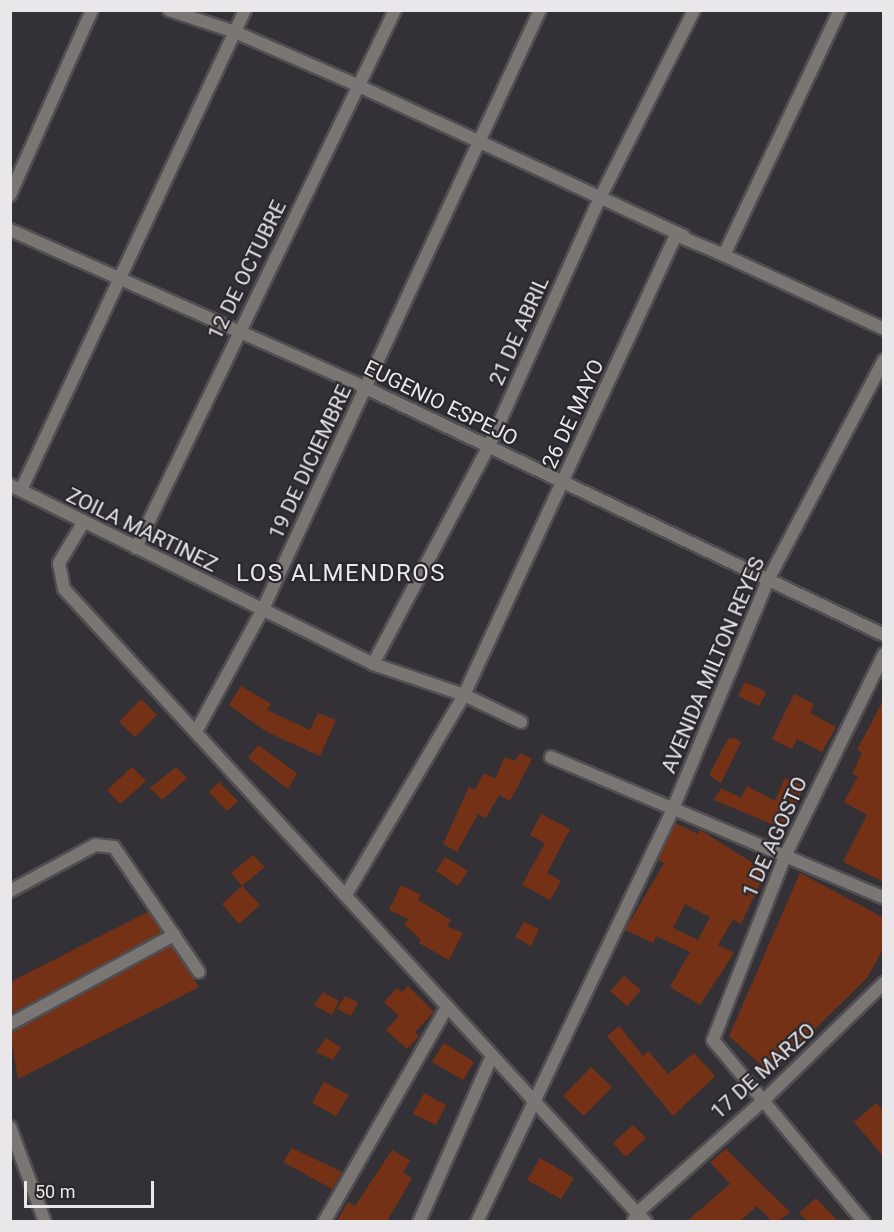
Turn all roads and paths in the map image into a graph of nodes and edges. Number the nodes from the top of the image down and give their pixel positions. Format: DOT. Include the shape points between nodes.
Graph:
graph roads {
  1 [pos="92,10"];
  2 [pos="169,10"];
  3 [pos="245,10"];
  4 [pos="395,10"];
  5 [pos="540,10"];
  6 [pos="694,10"];
  7 [pos="840,10"];
  8 [pos="235,32"];
  9 [pos="359,86"];
  10 [pos="480,144"];
  11 [pos="10,195"];
  12 [pos="600,198"];
  13 [pos="10,230"];
  14 [pos="724,255"];
  15 [pos="118,275"];
  16 [pos="884,329"];
  17 [pos="238,330"];
  18 [pos="884,360"];
  19 [pos="366,388"];
  20 [pos="488,447"];
  21 [pos="562,484"];
  22 [pos="16,488"];
  23 [pos="83,524"];
  24 [pos="136,548"];
  25 [pos="769,578"];
  26 [pos="262,611"];
  27 [pos="884,635"];
  28 [pos="884,654"];
  29 [pos="373,664"];
  30 [pos="464,695"];
  31 [pos="521,722"];
  32 [pos="197,730"];
  33 [pos="551,758"];
  34 [pos="672,811"];
  35 [pos="785,856"];
  36 [pos="10,891"];
  37 [pos="347,893"];
  38 [pos="884,898"];
  39 [pos="174,935"];
  40 [pos="199,972"];
  41 [pos="884,983"];
  42 [pos="447,1007"];
  43 [pos="10,1024"];
  44 [pos="492,1056"];
  45 [pos="766,1098"];
  46 [pos="537,1102"];
  47 [pos="10,1127"];
  48 [pos="638,1219"];
  49 [pos="45,1221"];
  50 [pos="324,1221"];
  51 [pos="419,1221"];
  52 [pos="477,1221"];
  53 [pos="864,1221"];
  1 -- 11 [label="street"];
  2 -- 8 [label="street"];
  3 -- 8 [label="street"];
  4 -- 9 [label="street, 12 DE OCTUBRE"];
  5 -- 10 [label="street, 19 DE DICIEMBRE"];
  6 -- 12 [label="street, 21 DE ABRIL"];
  7 -- 14 [label="street"];
  8 -- 9 [label="street"];
  8 -- 15 [label="street"];
  9 -- 10 [label="street"];
  9 -- 17 [label="street, 12 DE OCTUBRE"];
  10 -- 12 [label="street"];
  10 -- 19 [label="street, 19 DE DICIEMBRE"];
  12 -- 14 [label="street"];
  12 -- 20 [label="street, 21 DE ABRIL"];
  13 -- 15 [label="street, EUGENIO ESPEJO"];
  14 -- 16 [label="street"];
  14 -- 21 [label="street, 26 DE MAYO" via="676,235"];
  15 -- 17 [label="street, EUGENIO ESPEJO"];
  15 -- 22 [label="street"];
  17 -- 19 [label="street, EUGENIO ESPEJO"];
  17 -- 24 [label="street, 12 DE OCTUBRE"];
  18 -- 25 [label="street, AVENIDA MILTON REYES"];
  19 -- 20 [label="street, EUGENIO ESPEJO"];
  19 -- 26 [label="street, 19 DE DICIEMBRE"];
  20 -- 21 [label="street, EUGENIO ESPEJO"];
  20 -- 29 [label="street, 21 DE ABRIL"];
  21 -- 25 [label="street, EUGENIO ESPEJO"];
  21 -- 30 [label="street, 26 DE MAYO"];
  22 -- 23 [label="street, ZOILA MARTINEZ"];
  23 -- 24 [label="street, ZOILA MARTINEZ"];
  23 -- 32 [label="street" via="59,563 64,589"];
  24 -- 26 [label="street, ZOILA MARTINEZ"];
  25 -- 27 [label="street, EUGENIO ESPEJO"];
  25 -- 34 [label="street, AVENIDA MILTON REYES"];
  26 -- 29 [label="street, ZOILA MARTINEZ"];
  26 -- 32 [label="street, 19 DE DICIEMBRE"];
  28 -- 35 [label="street, 1 DE AGOSTO"];
  29 -- 30 [label="street, ZOILA MARTINEZ"];
  30 -- 31 [label="street, ZOILA MARTINEZ"];
  30 -- 37 [label="street, 26 DE MAYO"];
  32 -- 37 [label="street"];
  33 -- 34 [label="street"];
  34 -- 35 [label="street"];
  34 -- 46 [label="street, AVENIDA MILTON REYES" via="584,989"];
  35 -- 38 [label="street"];
  35 -- 45 [label="street, 1 DE AGOSTO" via="713,1040 721,1055"];
  36 -- 39 [label="street" via="95,845 108,845 120,852"];
  37 -- 42 [label="street"];
  39 -- 40 [label="street"];
  39 -- 43 [label="street"];
  41 -- 45 [label="street, 17 DE MARZO"];
  42 -- 44 [label="street"];
  42 -- 50 [label="street"];
  44 -- 46 [label="street"];
  44 -- 51 [label="street"];
  45 -- 48 [label="street, 17 DE MARZO" via="666,1186"];
  45 -- 53 [label="street"];
  46 -- 48 [label="street"];
  46 -- 52 [label="street, AVENIDA MILTON REYES"];
  47 -- 49 [label="street"];
}
